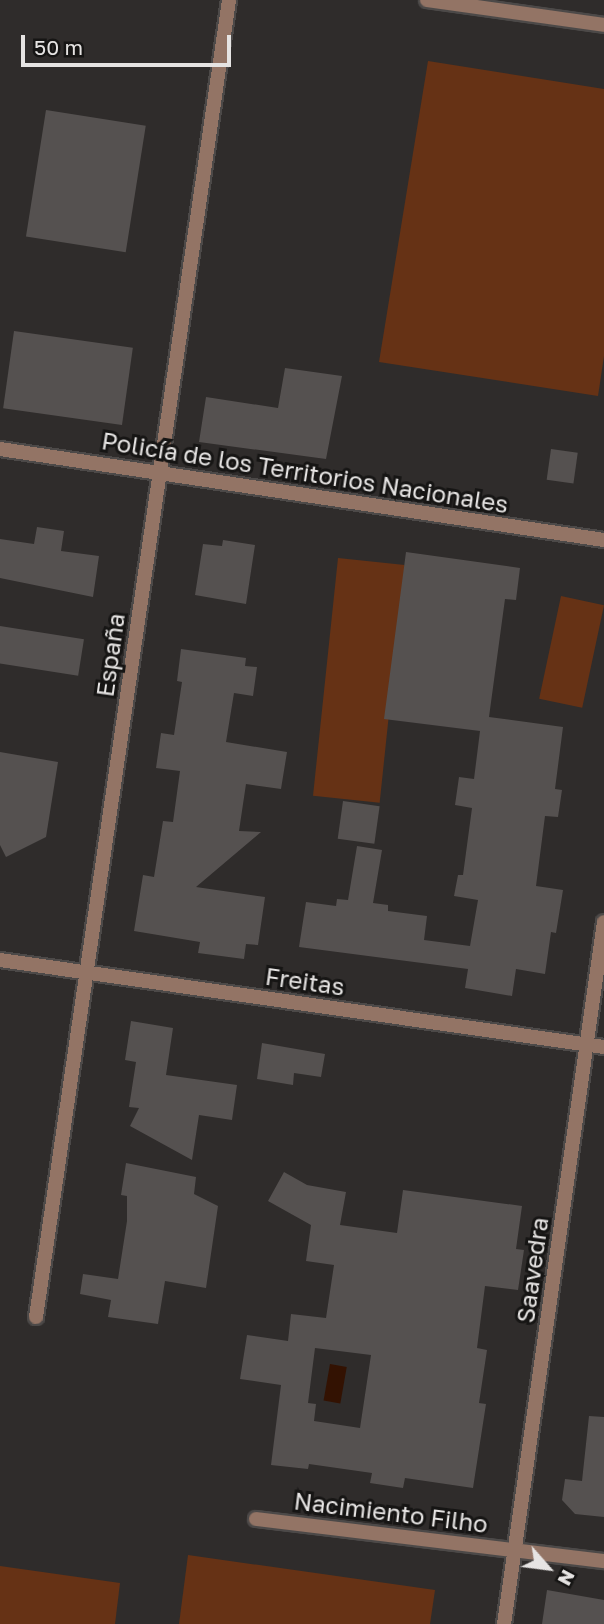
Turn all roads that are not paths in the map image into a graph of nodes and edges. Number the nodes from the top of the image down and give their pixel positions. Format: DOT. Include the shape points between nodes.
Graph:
graph roads {
  1 [pos="229,0"];
  2 [pos="427,0"];
  3 [pos="604,24"];
  4 [pos="0,449"];
  5 [pos="160,473"];
  6 [pos="604,540"];
  7 [pos="604,922"];
  8 [pos="0,960"];
  9 [pos="87,973"];
  10 [pos="587,1044"];
  11 [pos="604,1047"];
  12 [pos="36,1317"];
  13 [pos="256,1519"];
  14 [pos="515,1549"];
  15 [pos="604,1562"];
  16 [pos="504,1624"];
  1 -- 5 [label="street, España"];
  2 -- 3 [label="street"];
  4 -- 5 [label="street, Policía de los Territorios Nacionales"];
  5 -- 6 [label="street, Policía de los Territorios Nacionales"];
  5 -- 9 [label="street, España"];
  7 -- 10 [label="street, Saavedra"];
  8 -- 9 [label="street, Freitas"];
  9 -- 10 [label="street, Freitas"];
  9 -- 12 [label="street, España"];
  10 -- 11 [label="street, Freitas"];
  10 -- 14 [label="street, Saavedra"];
  13 -- 14 [label="street, Nacimiento Filho"];
  14 -- 15 [label="street, Nacimiento Filho"];
  14 -- 16 [label="street, Saavedra"];
}
